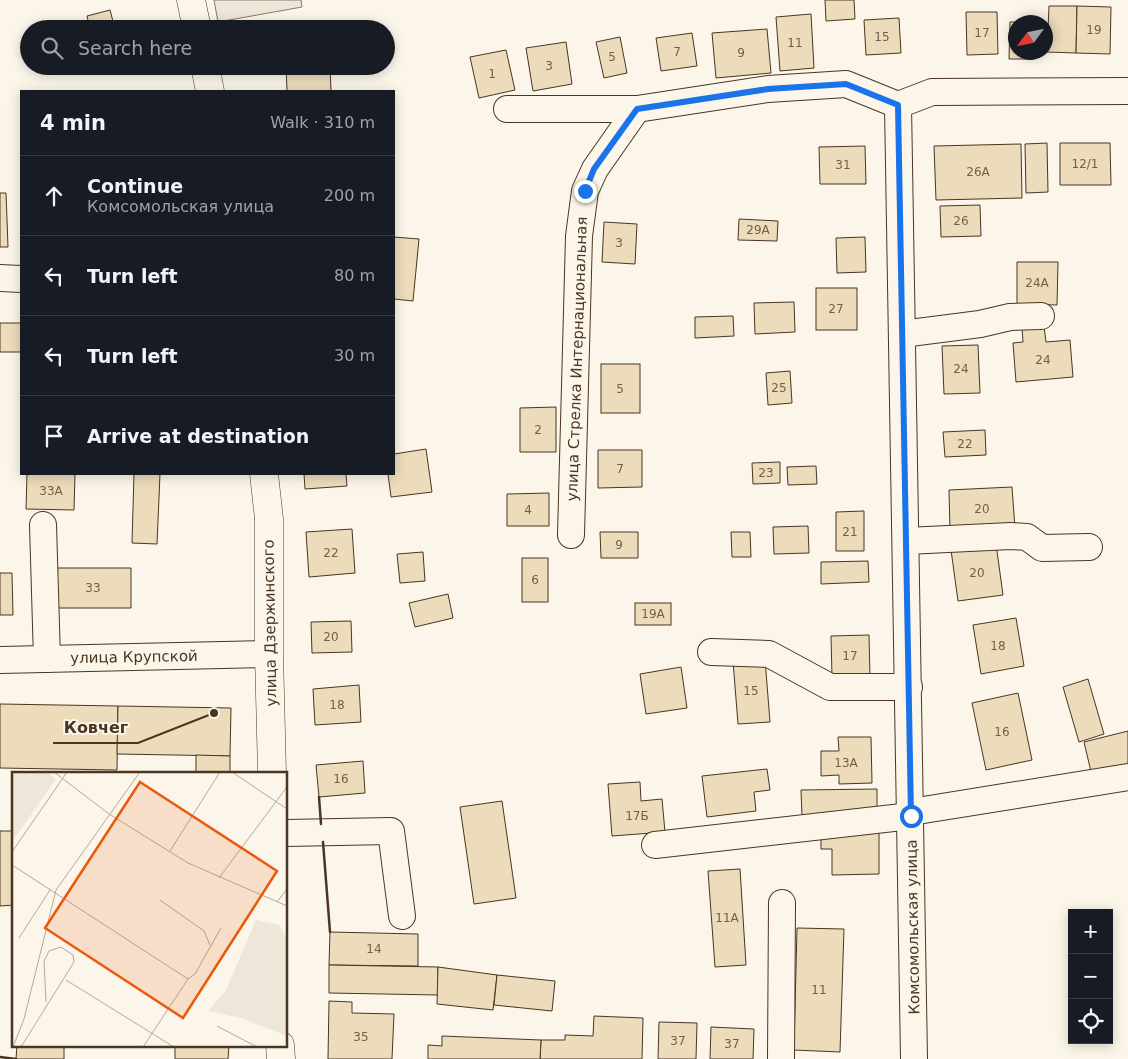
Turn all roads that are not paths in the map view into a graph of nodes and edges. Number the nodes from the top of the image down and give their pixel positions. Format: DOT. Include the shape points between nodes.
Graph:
graph roads {
  1 [pos="191,0"];
  2 [pos="195,20"];
  3 [pos="207,75"];
  4 [pos="210,90"];
  5 [pos="1128,91"];
  6 [pos="898,105"];
  7 [pos="507,109"];
  8 [pos="637,109"];
  9 [pos="0,278"];
  10 [pos="20,279"];
  11 [pos="1041,316"];
  12 [pos="902,334"];
  13 [pos="264,475"];
  14 [pos="42,525"];
  15 [pos="572,535"];
  16 [pos="906,541"];
  17 [pos="1088,547"];
  18 [pos="711,652"];
  19 [pos="268,654"];
  20 [pos="47,659"];
  21 [pos="0,660"];
  22 [pos="909,687"];
  23 [pos="272,772"];
  24 [pos="1128,777"];
  25 [pos="911,814"];
  26 [pos="288,833"];
  27 [pos="655,844"];
  28 [pos="782,903"];
  29 [pos="402,916"];
  30 [pos="280,1046"];
  31 [pos="281,1059"];
  32 [pos="781,1059"];
  33 [pos="914,1059"];
  1 -- 2 [label="main road"];
  3 -- 4 [label="main road"];
  5 -- 6 [label="street" via="932,92"];
  6 -- 8 [label="street" via="846,84 768,89"];
  6 -- 12 [label="street, Комсомольская улица"];
  7 -- 8 [label="street"];
  8 -- 15 [label="street, улица Стрелка Интернациональная" via="594,169 585,191 578,236"];
  9 -- 10 [label="street"];
  11 -- 12 [label="street" via="1010,317"];
  12 -- 16 [label="street, Комсомольская улица"];
  13 -- 19 [label="main road, улица Дзержинского" via="269,519"];
  14 -- 20 [label="street"];
  16 -- 17 [label="street" via="1011,536 1027,537 1042,548"];
  16 -- 22 [label="street, Комсомольская улица"];
  18 -- 22 [label="street" via="769,654 830,686"];
  19 -- 20 [label="street, улица Крупской"];
  19 -- 23 [label="main road, улица Дзержинского"];
  20 -- 21 [label="street, улица Крупской"];
  22 -- 25 [label="street, Комсомольская улица"];
  24 -- 25 [label="street"];
  25 -- 27 [label="street"];
  25 -- 33 [label="street, Комсомольская улица"];
  26 -- 29 [label="street" via="391,831"];
  28 -- 32 [label="street"];
  30 -- 31 [label="main road"];
}
